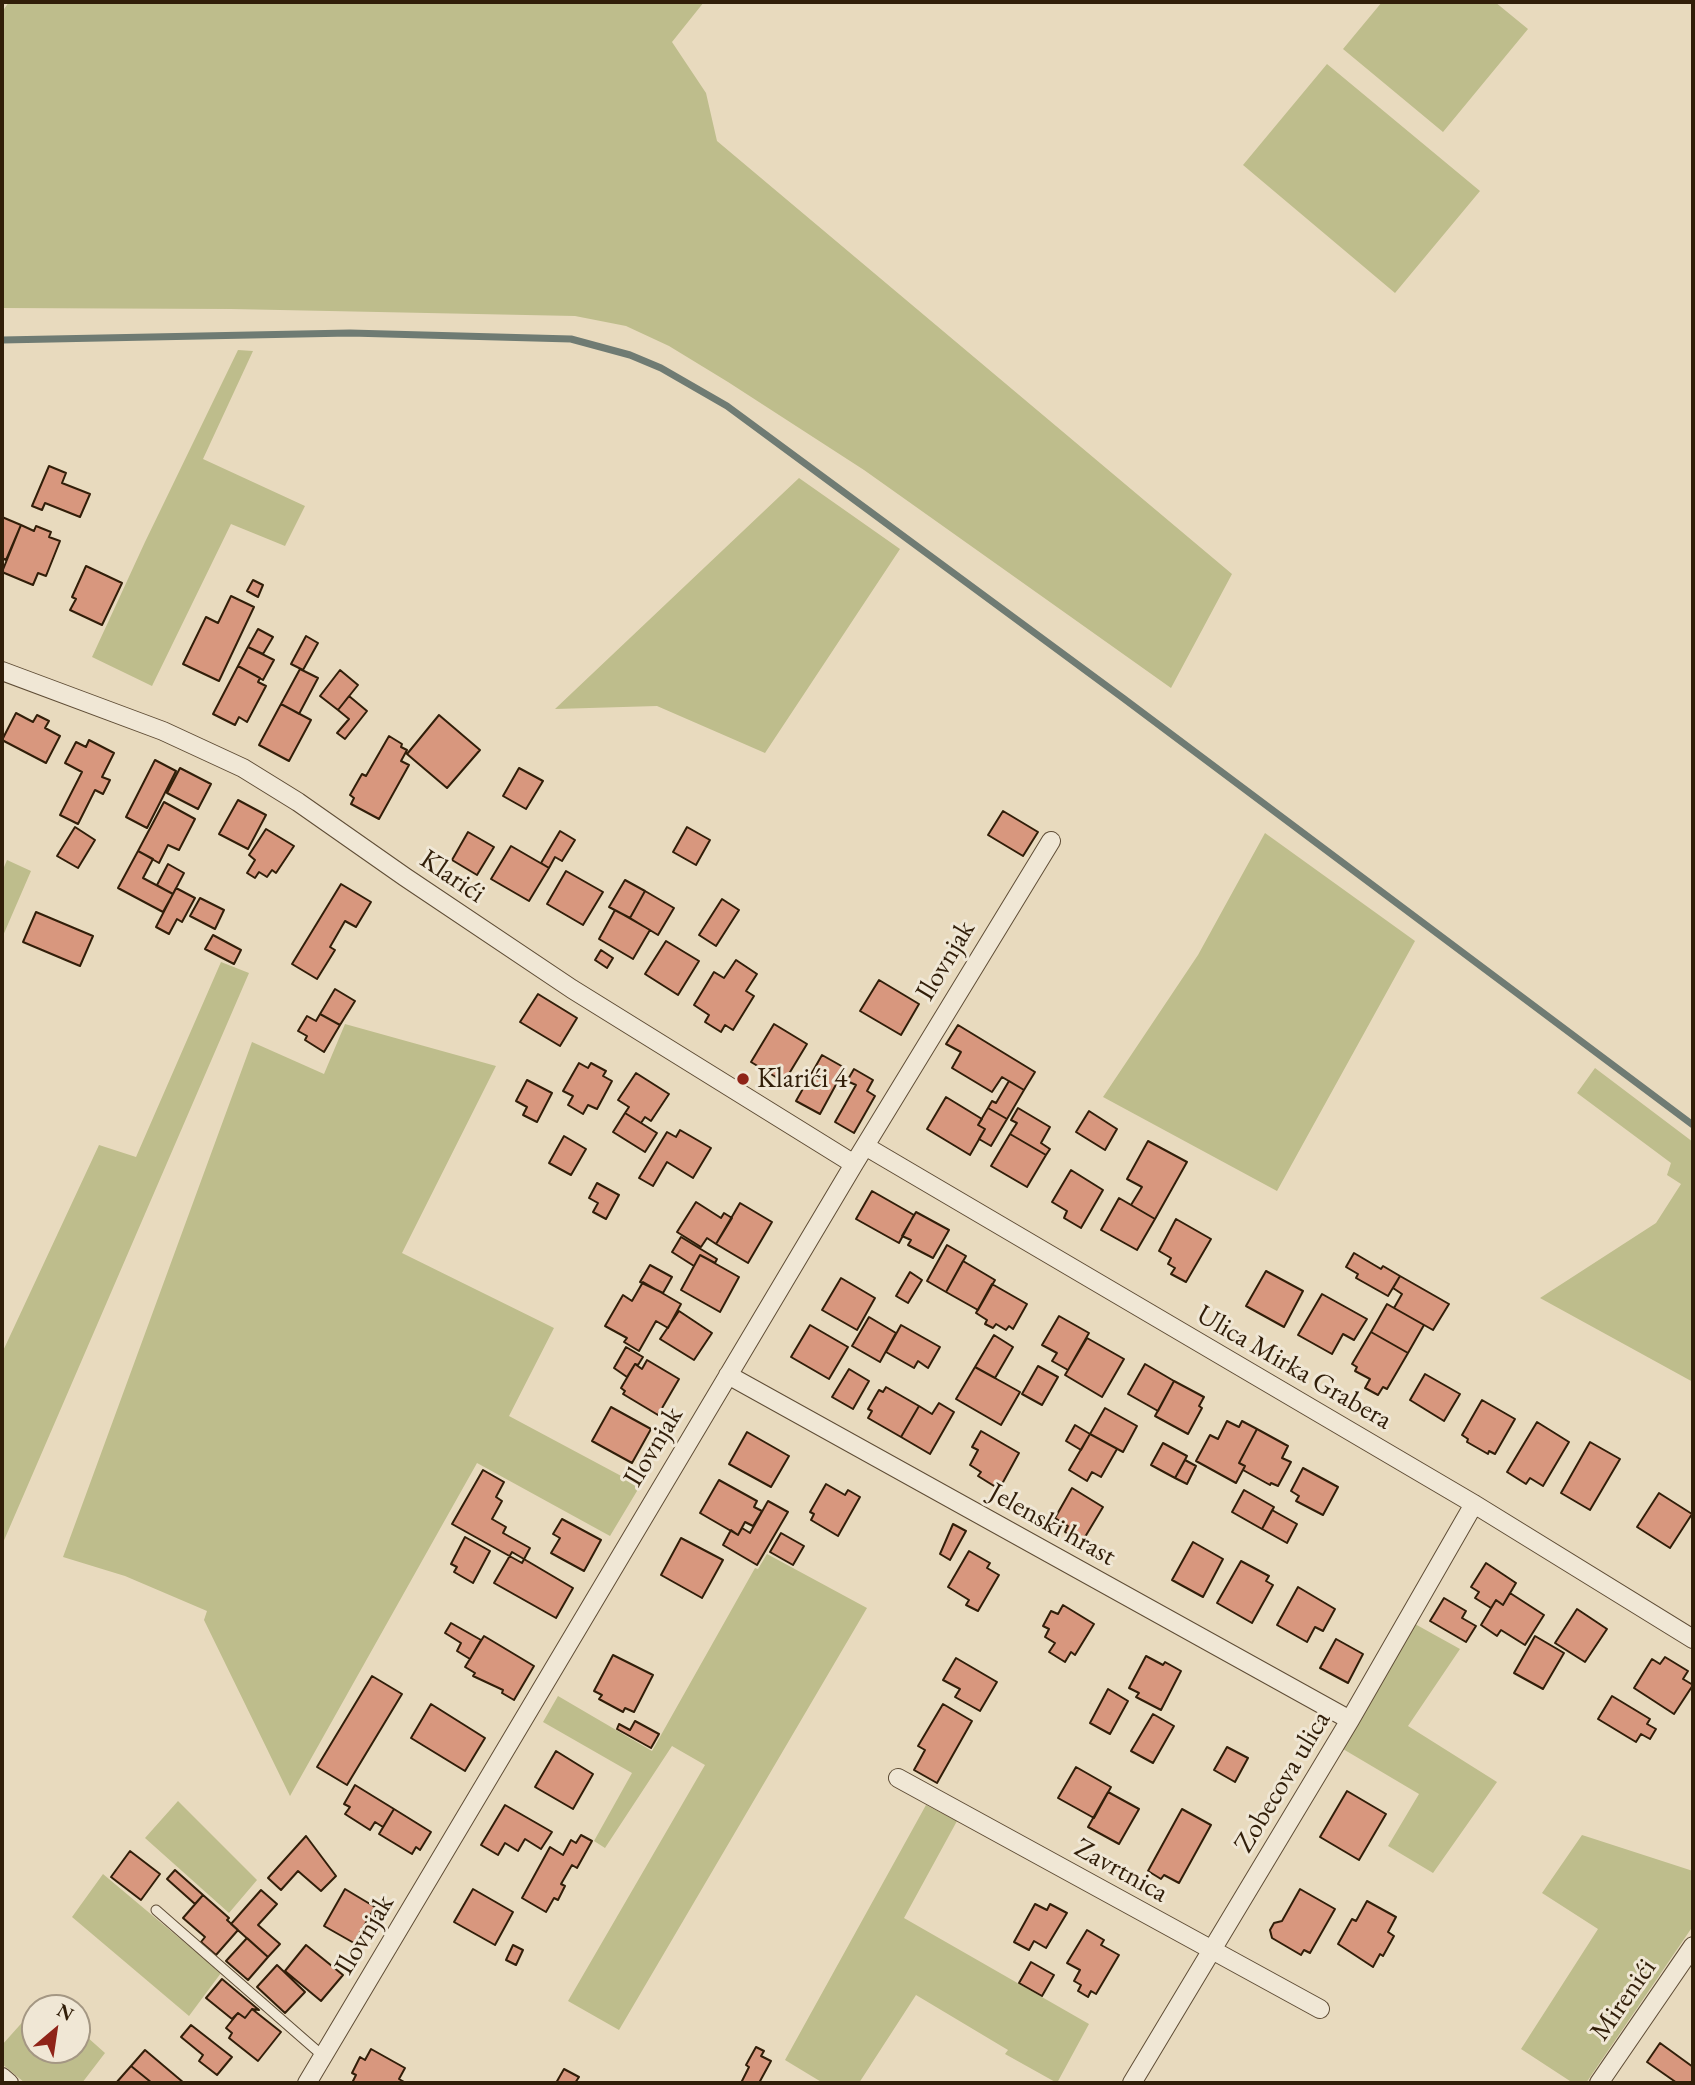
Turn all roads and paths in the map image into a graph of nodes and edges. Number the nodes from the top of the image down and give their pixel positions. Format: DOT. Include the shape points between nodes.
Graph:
graph roads {
  1 [pos="2,671"];
  2 [pos="1051,841"];
  3 [pos="865,1146"];
  4 [pos="854,1164"];
  5 [pos="728,1375"];
  6 [pos="1474,1504"];
  7 [pos="1693,1639"];
  8 [pos="1350,1720"];
  9 [pos="898,1777"];
  10 [pos="156,1910"];
  11 [pos="1693,1946"];
  12 [pos="1212,1951"];
  13 [pos="1320,2009"];
  14 [pos="323,2056"];
  15 [pos="2,2077"];
  16 [pos="9,2083"];
  17 [pos="307,2083"];
  18 [pos="1132,2083"];
  19 [pos="1599,2083"];
  1 -- 4 [label="street, Klarići" via="163,731 243,768 572,989"];
  2 -- 3 [label="street, Ilovnjak"];
  3 -- 4 [label="street, Ilovnjak"];
  3 -- 6 [label="street, Ulica Mirka Grabera"];
  4 -- 5 [label="street, Ilovnjak"];
  5 -- 8 [label="street, Jelenski hrast"];
  5 -- 14 [label="street, Ilovnjak"];
  6 -- 7 [label="street, Ulica Mirka Grabera"];
  6 -- 8 [label="street, Zobecova ulica"];
  8 -- 12 [label="street, Zobecova ulica"];
  9 -- 12 [label="street, Zavrtnica"];
  10 -- 14 [label="lane"];
  11 -- 19 [label="street, Mirenići"];
  12 -- 13 [label="street, Zavrtnica"];
  12 -- 18 [label="street, Zobecova ulica"];
  14 -- 17 [label="street, Ilovnjak"];
  15 -- 16 [label="street"];
}
